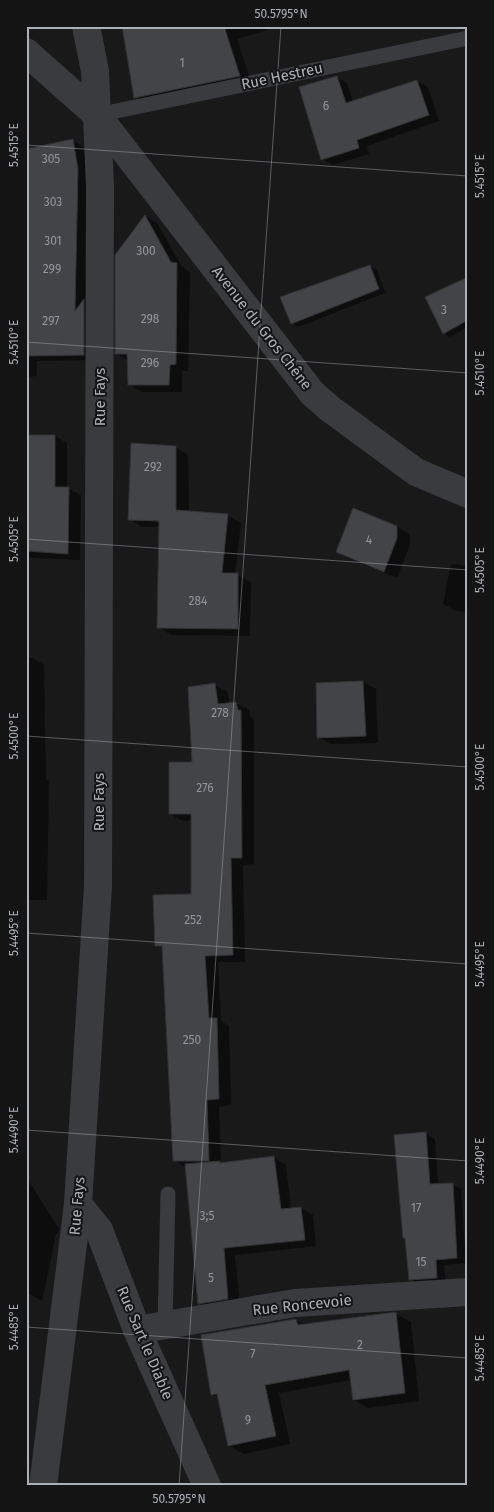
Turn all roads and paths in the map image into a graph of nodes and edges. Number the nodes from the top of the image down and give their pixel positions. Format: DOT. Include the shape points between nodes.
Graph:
graph roads {
  1 [pos="86,26"];
  2 [pos="468,38"];
  3 [pos="26,52"];
  4 [pos="97,115"];
  5 [pos="468,494"];
  6 [pos="168,1194"];
  7 [pos="78,1204"];
  8 [pos="468,1292"];
  9 [pos="165,1325"];
  10 [pos="137,1330"];
  11 [pos="43,1486"];
  12 [pos="207,1486"];
  1 -- 4 [label="street, Rue Fays" via="95,71"];
  2 -- 4 [label="lane, Rue Hestreu"];
  3 -- 4 [label="street, Avenue du Gros Chêne"];
  4 -- 5 [label="street, Avenue du Gros Chêne" via="312,393 416,472"];
  4 -- 7 [label="street, Rue Fays" via="100,186 98,886"];
  6 -- 9 [label="lane"];
  7 -- 10 [label="street, Rue Sart le Diable" via="99,1230"];
  7 -- 11 [label="street, Rue Fays"];
  8 -- 9 [label="street, Rue Roncevoie" via="295,1302"];
  9 -- 10 [label="street, Rue Roncevoie"];
  10 -- 12 [label="street, Rue Sart le Diable"];
}
